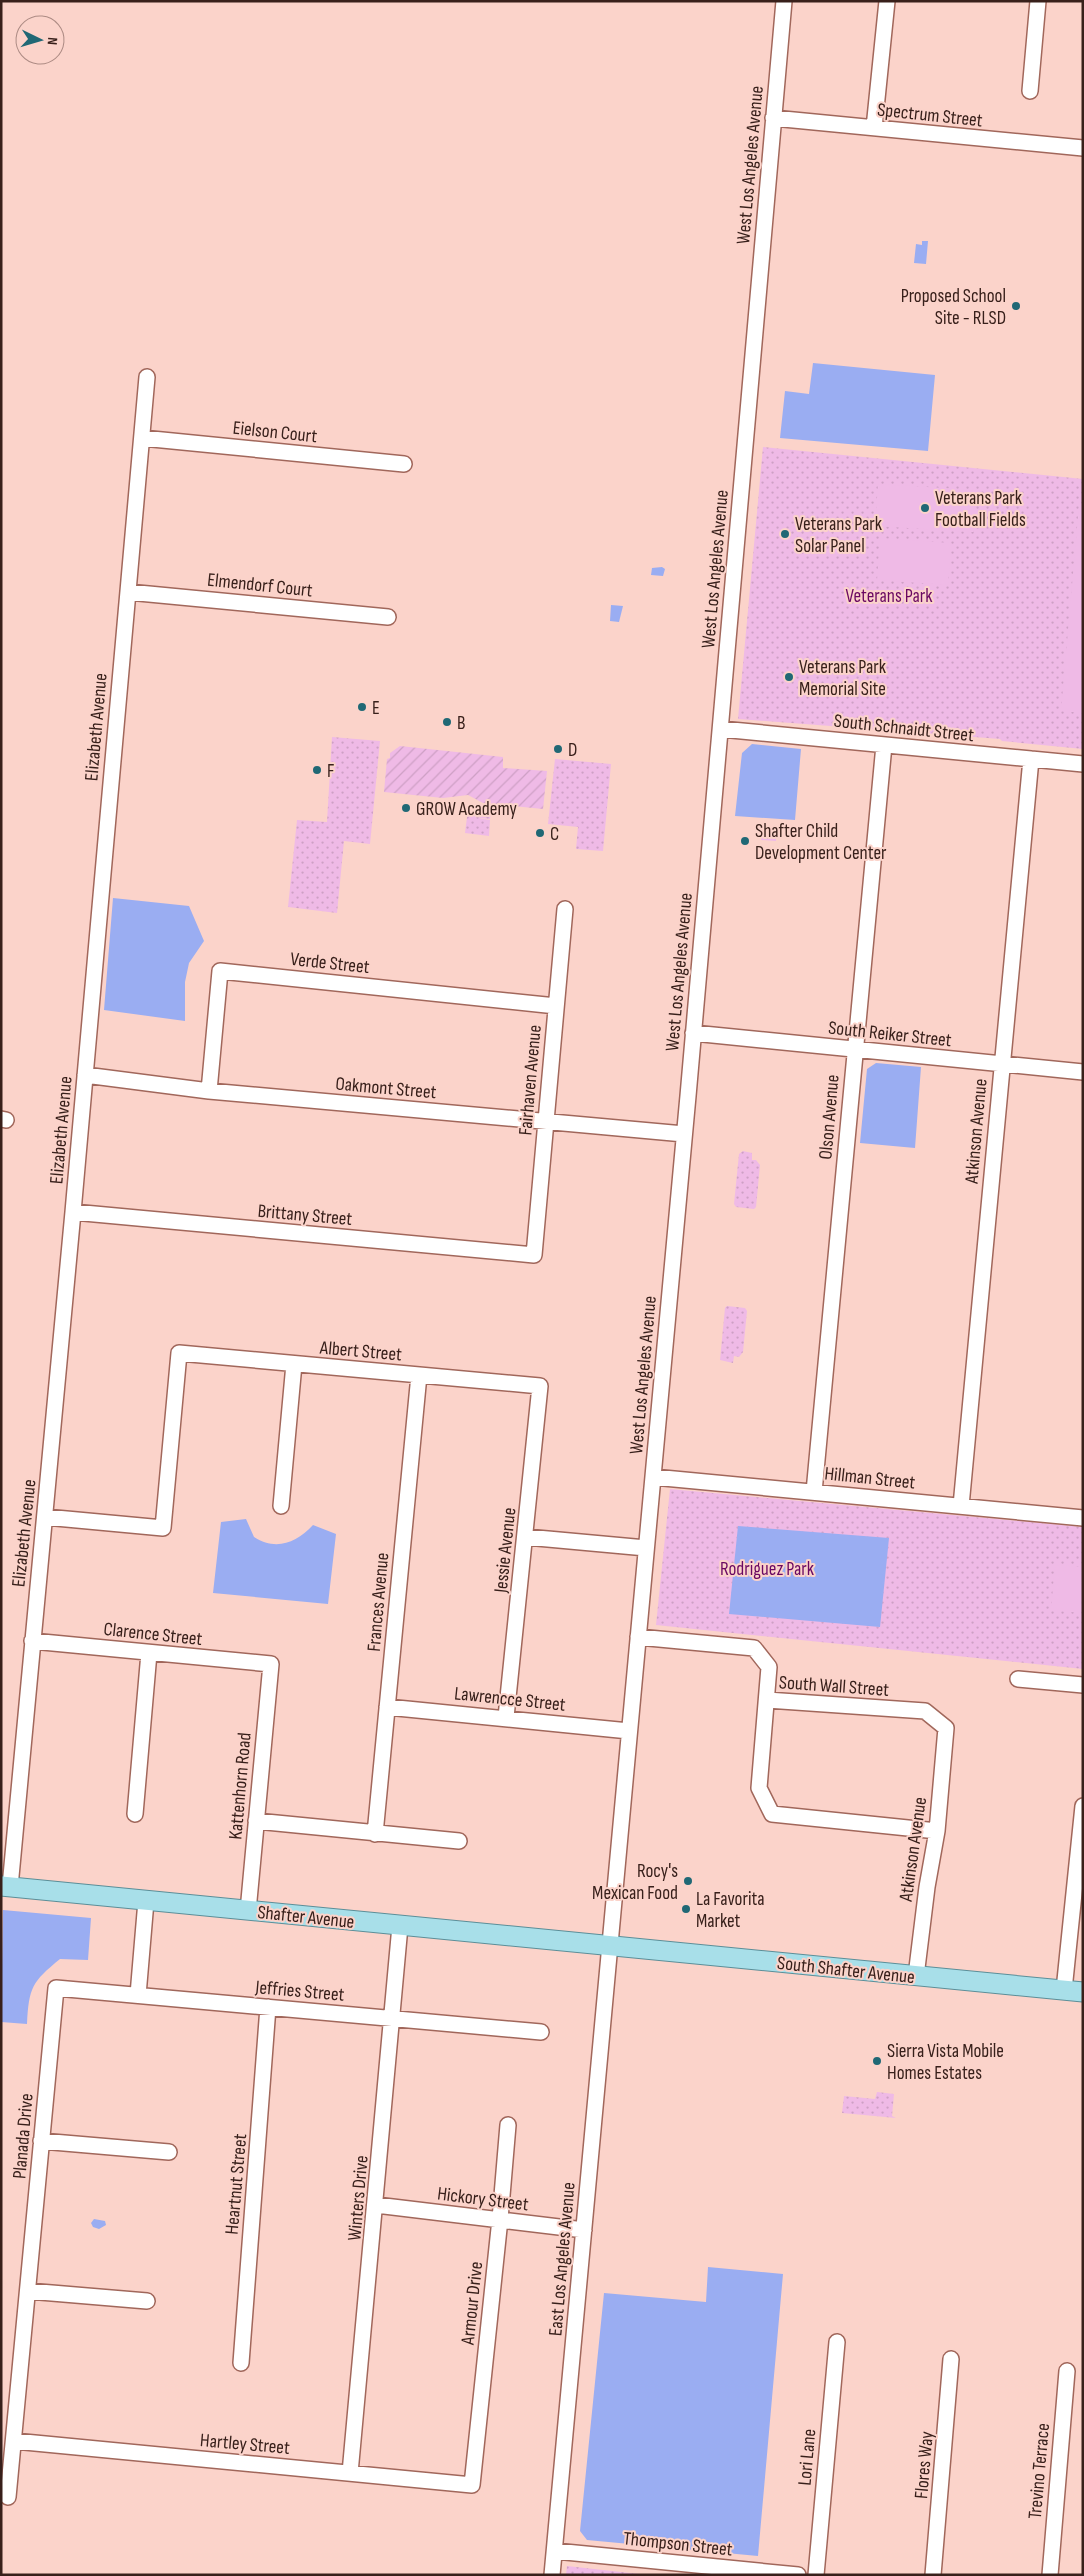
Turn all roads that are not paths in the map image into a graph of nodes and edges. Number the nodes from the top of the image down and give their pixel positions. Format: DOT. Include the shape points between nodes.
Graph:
graph roads {
  1 [pos="784,1"];
  2 [pos="887,1"];
  3 [pos="1038,1"];
  4 [pos="1030,92"];
  5 [pos="773,118"];
  6 [pos="874,128"];
  7 [pos="1083,148"];
  8 [pos="147,377"];
  9 [pos="142,438"];
  10 [pos="404,464"];
  11 [pos="128,592"];
  12 [pos="388,617"];
  13 [pos="720,729"];
  14 [pos="884,745"];
  15 [pos="1031,759"];
  16 [pos="1083,764"];
  17 [pos="565,909"];
  18 [pos="556,1006"];
  19 [pos="693,1034"];
  20 [pos="854,1049"];
  21 [pos="1002,1064"];
  22 [pos="1083,1072"];
  23 [pos="85,1075"];
  24 [pos="209,1091"];
  25 [pos="546,1121"];
  26 [pos="684,1134"];
  27 [pos="73,1212"];
  28 [pos="534,1255"];
  29 [pos="294,1364"];
  30 [pos="419,1375"];
  31 [pos="540,1386"];
  32 [pos="653,1476"];
  33 [pos="814,1492"];
  34 [pos="281,1506"];
  35 [pos="961,1506"];
  36 [pos="45,1517"];
  37 [pos="1083,1518"];
  38 [pos="526,1537"];
  39 [pos="646,1548"];
  40 [pos="638,1637"];
  41 [pos="32,1641"];
  42 [pos="149,1652"];
  43 [pos="271,1664"];
  44 [pos="1018,1679"];
  45 [pos="1083,1686"];
  46 [pos="767,1700"];
  47 [pos="387,1707"];
  48 [pos="506,1717"];
  49 [pos="946,1728"];
  50 [pos="629,1731"];
  51 [pos="1083,1806"];
  52 [pos="135,1814"];
  53 [pos="256,1821"];
  54 [pos="937,1831"];
  55 [pos="375,1834"];
  56 [pos="459,1841"];
  57 [pos="6,1887"];
  58 [pos="146,1901"];
  59 [pos="248,1911"];
  60 [pos="400,1926"];
  61 [pos="610,1946"];
  62 [pos="916,1976"];
  63 [pos="56,1988"];
  64 [pos="1074,1991"];
  65 [pos="138,1995"];
  66 [pos="268,2007"];
  67 [pos="392,2018"];
  68 [pos="541,2032"];
  69 [pos="508,2124"];
  70 [pos="42,2141"];
  71 [pos="169,2152"];
  72 [pos="376,2205"];
  73 [pos="500,2220"];
  74 [pos="584,2230"];
  75 [pos="28,2291"];
  76 [pos="147,2301"];
  77 [pos="837,2342"];
  78 [pos="952,2359"];
  79 [pos="240,2364"];
  80 [pos="1067,2371"];
  81 [pos="14,2441"];
  82 [pos="350,2474"];
  83 [pos="472,2485"];
  84 [pos="8,2497"];
  85 [pos="554,2551"];
  86 [pos="552,2575"];
  87 [pos="798,2575"];
  88 [pos="816,2575"];
  89 [pos="933,2575"];
  90 [pos="1050,2575"];
  1 -- 5 [label="street, West Los Angeles Avenue"];
  2 -- 6 [label="street"];
  3 -- 4 [label="street"];
  5 -- 6 [label="street, Spectrum Street"];
  5 -- 13 [label="street, West Los Angeles Avenue"];
  6 -- 7 [label="street, Spectrum Street"];
  8 -- 9 [label="street, Elizabeth Avenue"];
  9 -- 10 [label="street, Eielson Court"];
  9 -- 11 [label="street, Elizabeth Avenue"];
  11 -- 12 [label="street, Elmendorf Court"];
  11 -- 23 [label="street, Elizabeth Avenue"];
  13 -- 14 [label="street, South Schnaidt Street"];
  13 -- 19 [label="street, West Los Angeles Avenue"];
  14 -- 15 [label="street, South Schnaidt Street"];
  14 -- 20 [label="street, Olson Avenue"];
  15 -- 16 [label="street, South Schnaidt Street"];
  15 -- 21 [label="street, Atkinson Avenue"];
  17 -- 18 [label="street, Fairhaven Avenue"];
  18 -- 24 [label="street, Verde Street" via="220,971"];
  18 -- 25 [label="street, Fairhaven Avenue"];
  19 -- 20 [label="street, South Reiker Street"];
  19 -- 26 [label="street, West Los Angeles Avenue"];
  20 -- 21 [label="street, South Reiker Street"];
  20 -- 33 [label="street, Olson Avenue"];
  21 -- 22 [label="street, South Reiker Street"];
  21 -- 35 [label="street, Atkinson Avenue"];
  23 -- 24 [label="street, Oakmont Street"];
  23 -- 27 [label="street, Elizabeth Avenue"];
  24 -- 25 [label="street, Oakmont Street"];
  25 -- 26 [label="street, Oakmont Street"];
  25 -- 28 [label="street, Fairhaven Avenue"];
  26 -- 32 [label="street, West Los Angeles Avenue"];
  27 -- 28 [label="street, Brittany Street"];
  27 -- 36 [label="street, Elizabeth Avenue"];
  29 -- 30 [label="street, Albert Street"];
  29 -- 34 [label="street"];
  29 -- 36 [label="street, Albert Street" via="179,1353 163,1528"];
  30 -- 31 [label="street, Albert Street"];
  30 -- 47 [label="street, Frances Avenue"];
  31 -- 38 [label="street, Jessie Avenue"];
  32 -- 33 [label="street, Hillman Street"];
  32 -- 39 [label="street, West Los Angeles Avenue"];
  33 -- 35 [label="street, Hillman Street"];
  35 -- 37 [label="street, Hillman Street"];
  36 -- 41 [label="street, Elizabeth Avenue"];
  38 -- 39 [label="street"];
  38 -- 48 [label="street, Jessie Avenue"];
  39 -- 40 [label="street, West Los Angeles Avenue"];
  40 -- 46 [label="street, South Wall Street" via="754,1648 769,1667"];
  40 -- 50 [label="street, West Los Angeles Avenue"];
  41 -- 42 [label="street, Clarence Street"];
  41 -- 57 [label="street, Elizabeth Avenue"];
  42 -- 43 [label="street, Clarence Street"];
  42 -- 52 [label="street"];
  43 -- 53 [label="street, Kattenhorn Road"];
  44 -- 45 [label="street"];
  46 -- 49 [label="street, South Wall Street" via="924,1711"];
  46 -- 54 [label="street" via="759,1788 772,1814"];
  47 -- 48 [label="street, Lawrencce Street"];
  47 -- 55 [label="street, Frances Avenue"];
  48 -- 50 [label="street, Lawrencce Street"];
  49 -- 54 [label="street, Atkinson Avenue"];
  50 -- 61 [label="street, West Los Angeles Avenue"];
  51 -- 64 [label="street"];
  53 -- 55 [label="street"];
  53 -- 59 [label="street, Kattenhorn Road"];
  54 -- 62 [label="street, Atkinson Avenue"];
  55 -- 56 [label="street"];
  57 -- 58 [label="main road, Shafter Avenue"];
  58 -- 59 [label="main road, Shafter Avenue"];
  58 -- 65 [label="street"];
  59 -- 60 [label="main road, Shafter Avenue"];
  60 -- 61 [label="main road, Shafter Avenue"];
  60 -- 67 [label="street, Winters Drive"];
  61 -- 62 [label="main road, South Shafter Avenue"];
  61 -- 74 [label="street, East Los Angeles Avenue"];
  62 -- 64 [label="main road, South Shafter Avenue"];
  63 -- 65 [label="street, Jeffries Street"];
  63 -- 70 [label="street, Planada Drive"];
  65 -- 66 [label="street, Jeffries Street"];
  66 -- 67 [label="street, Jeffries Street"];
  66 -- 79 [label="street, Heartnut Street"];
  67 -- 68 [label="street, Jeffries Street"];
  67 -- 72 [label="street, Winters Drive"];
  69 -- 73 [label="street, Armour Drive"];
  70 -- 71 [label="street"];
  70 -- 75 [label="street, Planada Drive"];
  72 -- 73 [label="street, Hickory Street"];
  72 -- 82 [label="street, Winters Drive"];
  73 -- 74 [label="street, Hickory Street"];
  73 -- 83 [label="street, Armour Drive"];
  74 -- 85 [label="street, East Los Angeles Avenue"];
  75 -- 76 [label="street"];
  75 -- 81 [label="street, Planada Drive"];
  77 -- 88 [label="street, Lori Lane"];
  78 -- 89 [label="street, Flores Way"];
  80 -- 90 [label="street, Trevino Terrace"];
  81 -- 82 [label="street, Hartley Street"];
  81 -- 84 [label="street, Planada Drive"];
  82 -- 83 [label="street, Hartley Street"];
  85 -- 86 [label="street, East Los Angeles Avenue"];
  85 -- 87 [label="street, Thompson Street"];
}
